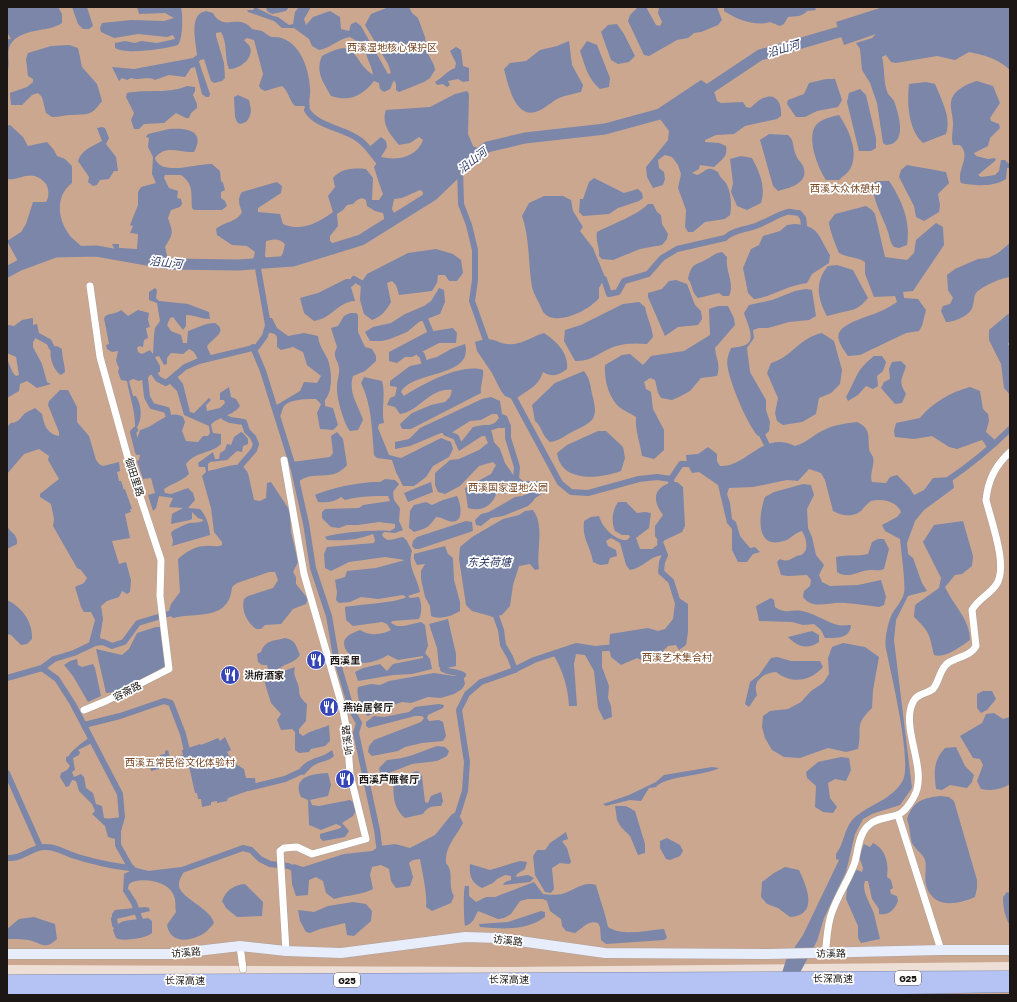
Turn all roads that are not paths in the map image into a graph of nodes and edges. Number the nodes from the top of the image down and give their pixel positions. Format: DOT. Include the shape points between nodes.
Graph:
graph roads {
  1 [pos="90,286"];
  2 [pos="1010,452"];
  3 [pos="284,460"];
  4 [pos="169,669"];
  5 [pos="84,710"];
  6 [pos="898,815"];
  7 [pos="240,946"];
  8 [pos="941,950"];
  9 [pos="1010,950"];
  10 [pos="286,951"];
  11 [pos="7,954"];
  12 [pos="825,954"];
  13 [pos="243,969"];
  14 [pos="1010,977"];
  15 [pos="7,981"];
  16 [pos="689,983"];
  17 [pos="804,983"];
  18 [pos="1010,986"];
  19 [pos="7,990"];
  1 -- 4 [label="street, 御田里路" via="100,357 132,469 162,560 161,607"];
  2 -- 6 [label="street" via="997,464 986,493 1001,563 997,585 978,601 972,610 971,618 976,640 974,650 947,663 932,690 916,697 913,702 910,718 918,780 915,795"];
  3 -- 10 [label="street, 听溪路" via="304,574 342,706 347,731 350,774 366,839 312,854 297,847 280,850"];
  4 -- 5 [label="street, 容斋路"];
  6 -- 8 [label="street"];
  6 -- 12 [label="street" via="877,820 865,830 854,863 831,914"];
  7 -- 10 [label="street, 访溪路"];
  7 -- 11 [label="street, 访溪路" via="171,954"];
  7 -- 13 [label="street"];
  8 -- 9 [label="street, 访溪路"];
  8 -- 12 [label="street, 访溪路"];
  10 -- 12 [label="street, 访溪路" via="341,953 465,937 498,938 605,953"];
  14 -- 17 [label="highway, 长深高速 / G25"];
  15 -- 16 [label="highway, 长深高速 / G25"];
  16 -- 17 [label="highway, 长深高速 / G25"];
  16 -- 19 [label="highway, 长深高速 / G25"];
  17 -- 18 [label="highway, 长深高速 / G25"];
}
